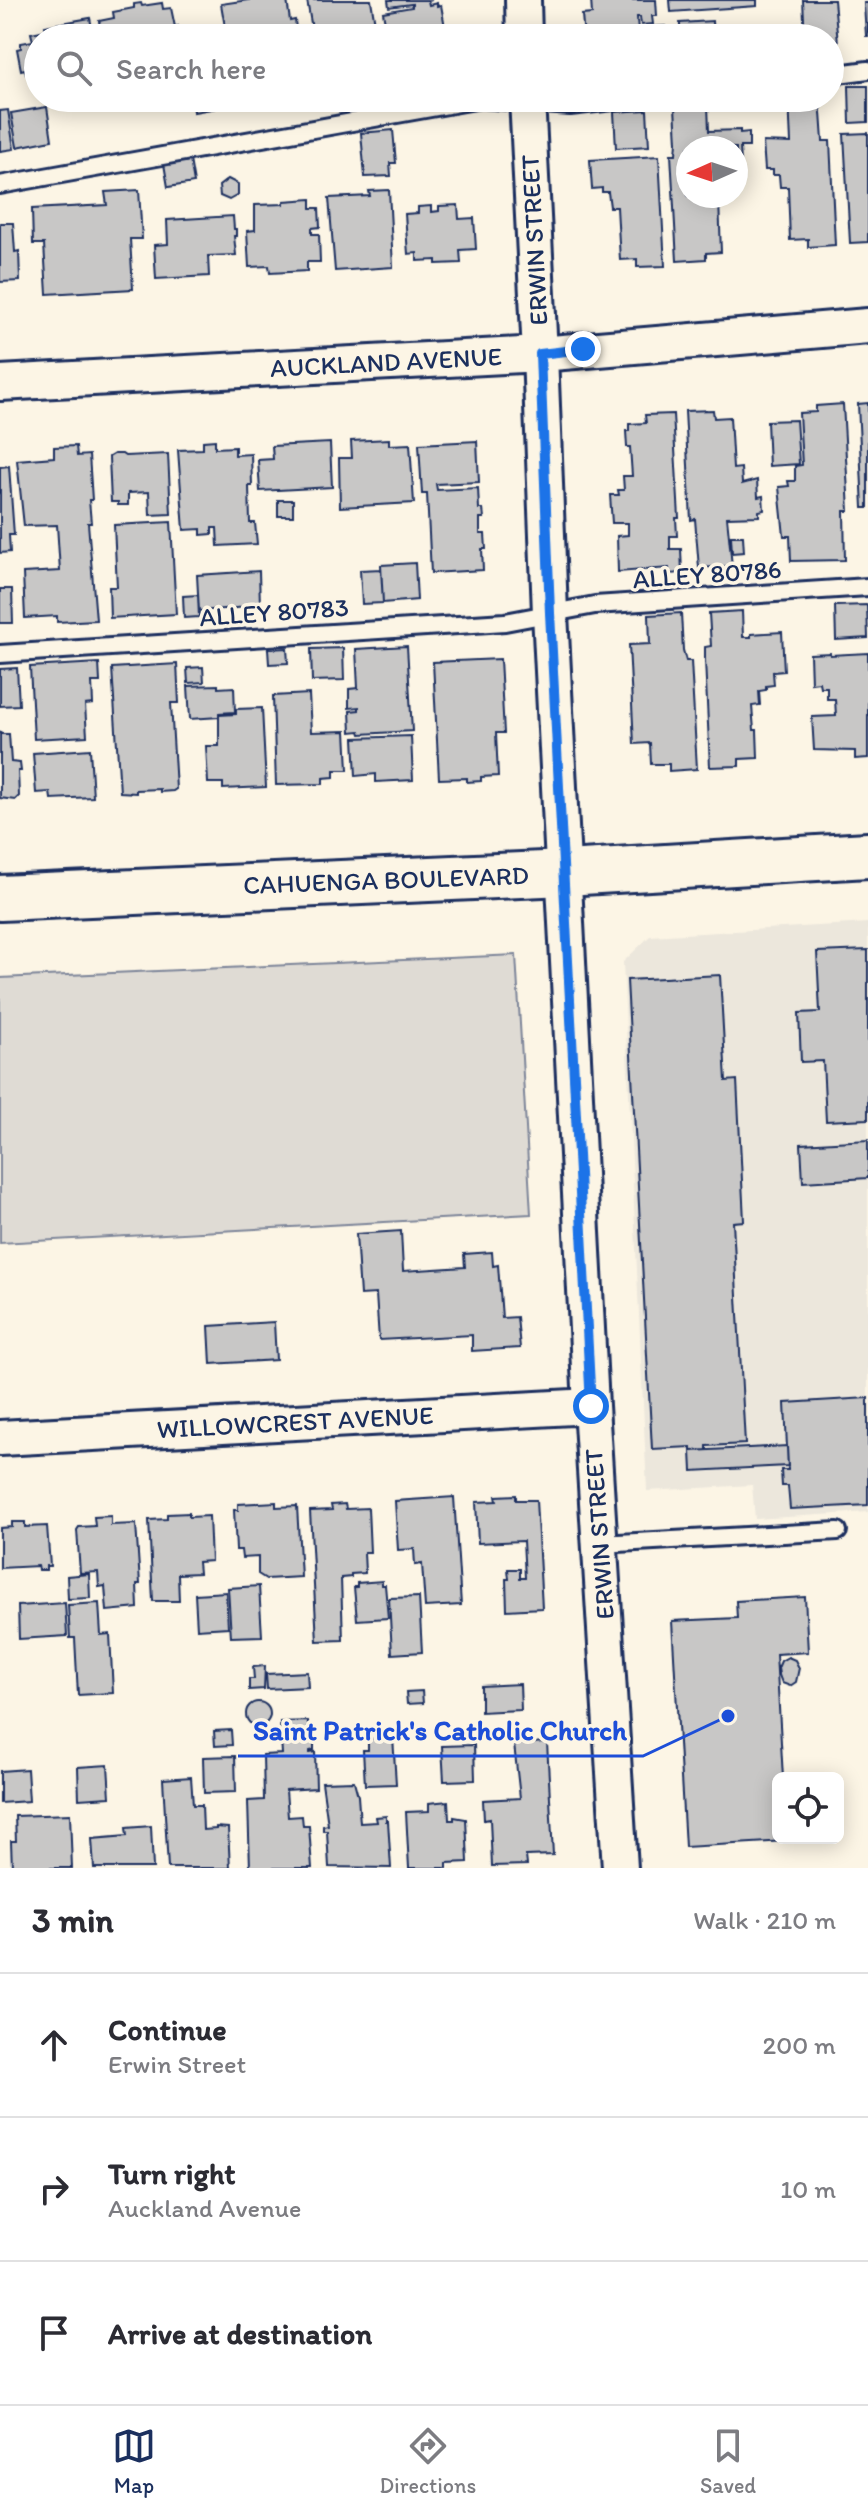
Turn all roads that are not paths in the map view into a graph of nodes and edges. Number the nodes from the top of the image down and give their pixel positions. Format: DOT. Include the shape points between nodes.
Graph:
graph roads {
  1 [pos="523,0"];
  2 [pos="524,24"];
  3 [pos="868,70"];
  4 [pos="844,73"];
  5 [pos="408,112"];
  6 [pos="528,112"];
  7 [pos="0,185"];
  8 [pos="868,326"];
  9 [pos="540,354"];
  10 [pos="0,383"];
  11 [pos="868,587"];
  12 [pos="550,613"];
  13 [pos="0,654"];
  14 [pos="868,855"];
  15 [pos="565,873"];
  16 [pos="0,898"];
  17 [pos="591,1406"];
  18 [pos="0,1438"];
  19 [pos="838,1531"];
  20 [pos="600,1544"];
  21 [pos="620,1868"];
  1 -- 2 [label="street"];
  3 -- 4 [label="lane"];
  5 -- 7 [label="lane"];
  6 -- 9 [label="street, ERWIN STREET"];
  8 -- 9 [label="street, AUCKLAND AVENUE"];
  9 -- 10 [label="street, AUCKLAND AVENUE"];
  9 -- 12 [label="street, ERWIN STREET"];
  11 -- 12 [label="lane, ALLEY 80786" via="595,605"];
  12 -- 13 [label="lane, ALLEY 80783" via="505,622"];
  12 -- 15 [label="street, ERWIN STREET"];
  14 -- 15 [label="main road, CAHUENGA BOULEVARD"];
  15 -- 16 [label="main road, CAHUENGA BOULEVARD"];
  15 -- 17 [label="street, ERWIN STREET"];
  17 -- 18 [label="street, WILLOWCREST AVENUE"];
  17 -- 20 [label="street, ERWIN STREET"];
  19 -- 20 [label="lane"];
  20 -- 21 [label="street, ERWIN STREET"];
}
